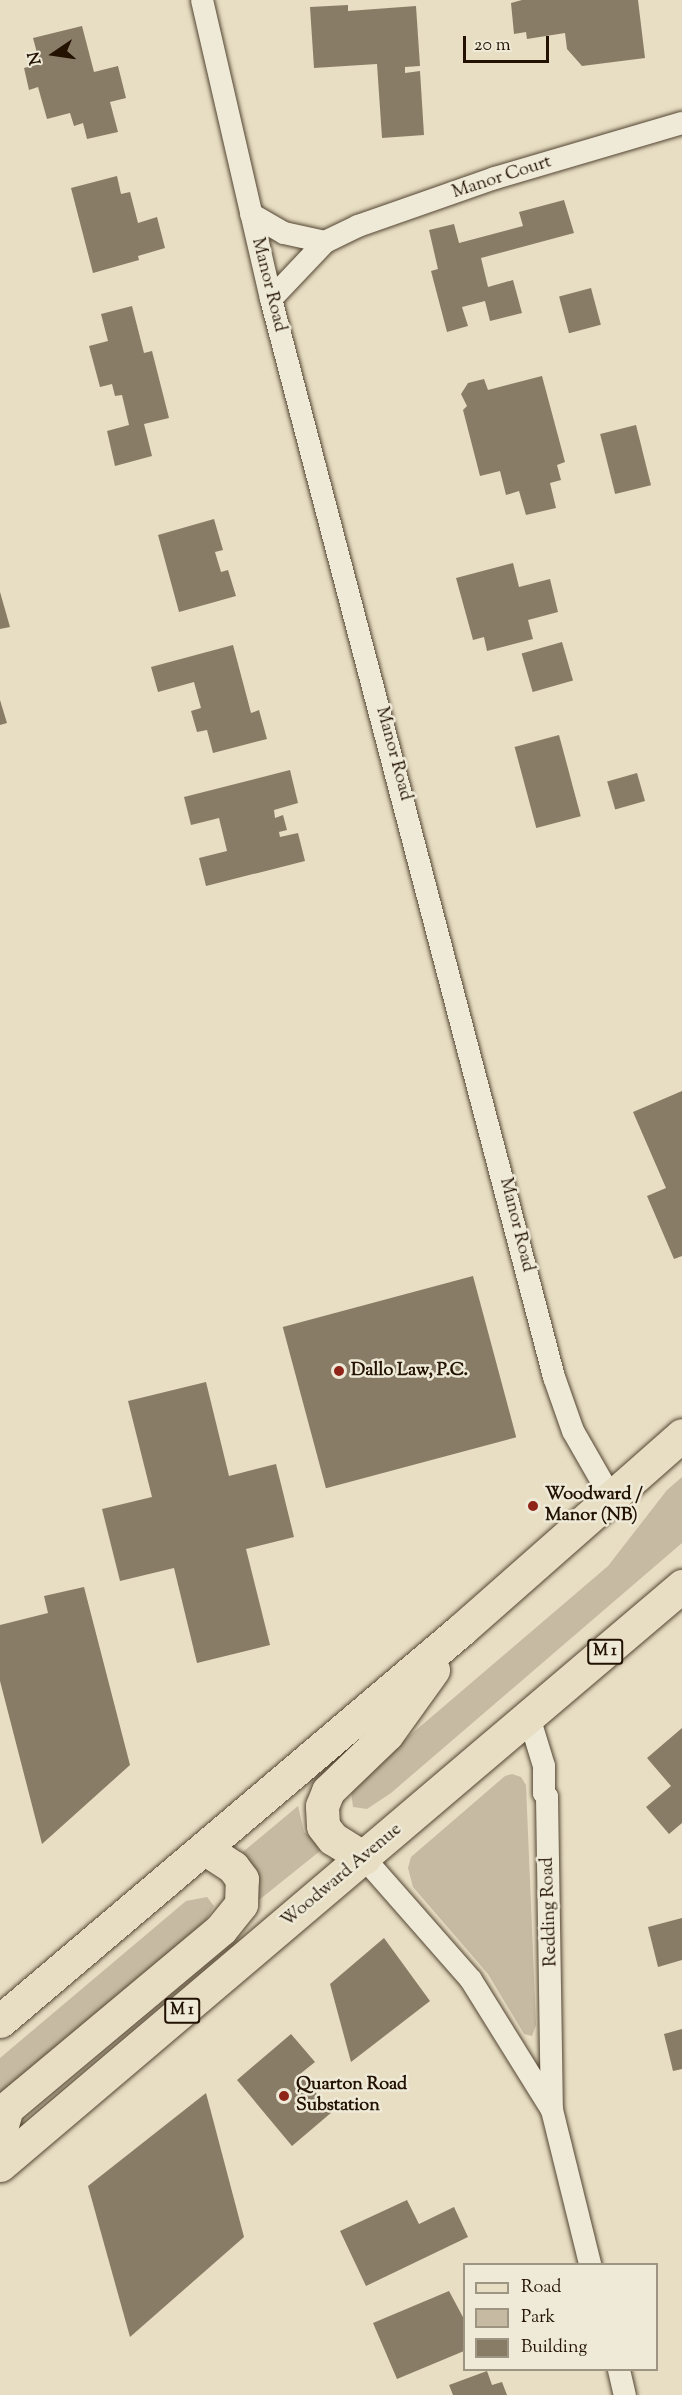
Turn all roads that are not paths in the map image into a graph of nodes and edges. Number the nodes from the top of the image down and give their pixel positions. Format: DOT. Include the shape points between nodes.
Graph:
graph roads {
  1 [pos="202,0"];
  2 [pos="682,123"];
  3 [pos="251,214"];
  4 [pos="325,242"];
  5 [pos="271,299"];
  6 [pos="682,1435"];
  7 [pos="612,1499"];
  8 [pos="682,1586"];
  9 [pos="462,1629"];
  10 [pos="529,1717"];
  11 [pos="205,1849"];
  12 [pos="364,1858"];
  13 [pos="0,2021"];
  14 [pos="552,2110"];
  15 [pos="0,2132"];
  16 [pos="0,2165"];
  17 [pos="590,2263"];
  18 [pos="619,2371"];
  19 [pos="626,2395"];
  1 -- 3 [label="street, Manor Road"];
  2 -- 4 [label="street, Manor Court" via="495,178 358,226"];
  3 -- 4 [label="street" via="284,233"];
  3 -- 5 [label="street, Manor Road"];
  4 -- 5 [label="street, Manor Court"];
  5 -- 7 [label="street, Manor Road" via="554,1377 573,1431"];
  6 -- 7 [label="main road"];
  7 -- 9 [label="main road"];
  8 -- 10 [label="main road, Woodward Avenue / M 1"];
  9 -- 11 [label="main road"];
  9 -- 12 [label="main road" via="387,1734 328,1791 322,1806 323,1826 333,1839"];
  10 -- 12 [label="main road, Woodward Avenue / M 1"];
  10 -- 14 [label="street, Redding Road" via="544,1766 544,1793 548,1797"];
  11 -- 13 [label="main road"];
  11 -- 15 [label="main road" via="233,1867 242,1879 241,1904 221,1929 7,2108"];
  12 -- 14 [label="street, Redding Road" via="471,1980"];
  12 -- 16 [label="main road, Woodward Avenue / M 1"];
  14 -- 17 [label="street, Redding Road"];
  18 -- 19 [label="street"];
}
